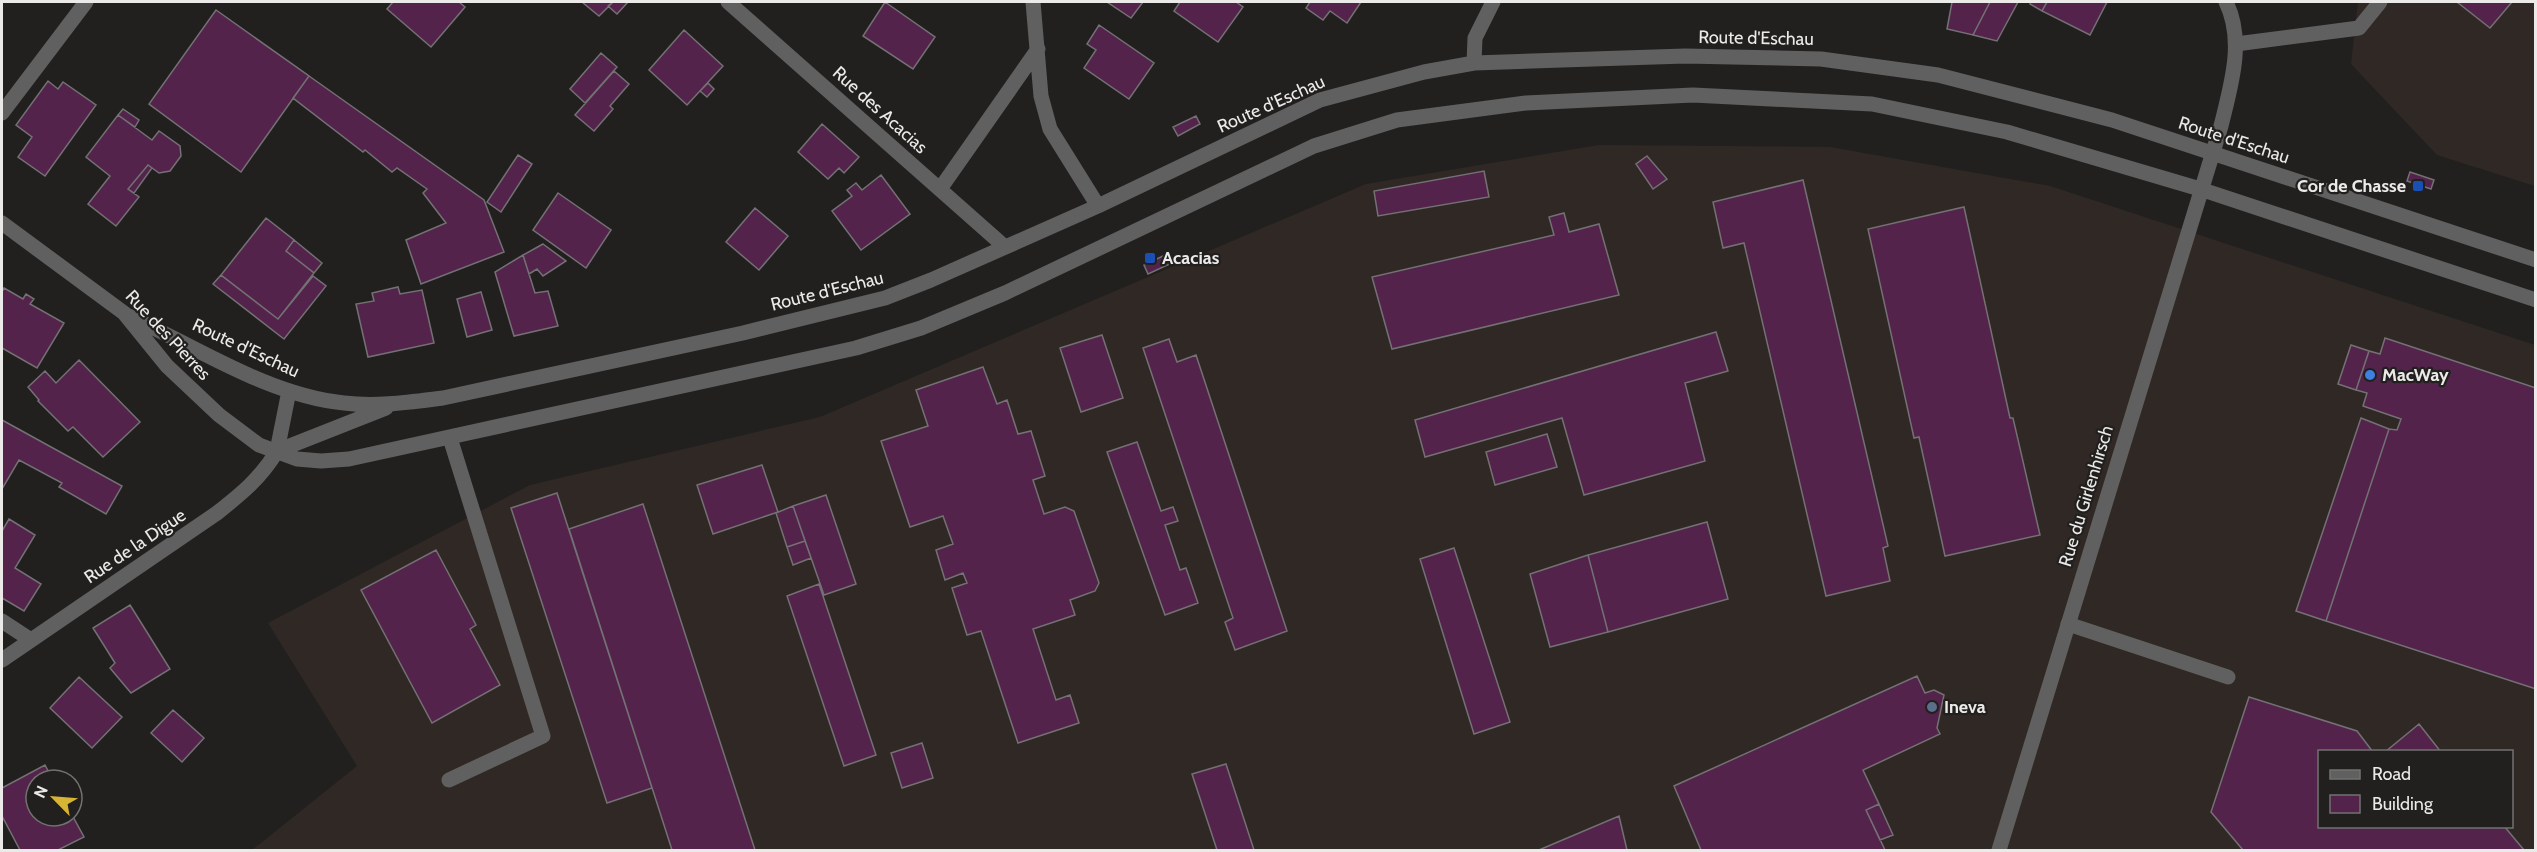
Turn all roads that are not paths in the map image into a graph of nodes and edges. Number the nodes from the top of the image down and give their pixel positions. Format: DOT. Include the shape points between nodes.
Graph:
graph roads {
  1 [pos="86,2"];
  2 [pos="728,2"];
  3 [pos="1033,2"];
  4 [pos="1493,2"];
  5 [pos="2226,2"];
  6 [pos="2380,2"];
  7 [pos="2236,44"];
  8 [pos="1038,50"];
  9 [pos="1474,63"];
  10 [pos="2,113"];
  11 [pos="2211,153"];
  12 [pos="940,189"];
  13 [pos="2200,189"];
  14 [pos="1098,206"];
  15 [pos="2,223"];
  16 [pos="1005,247"];
  17 [pos="2535,260"];
  18 [pos="2535,300"];
  19 [pos="124,313"];
  20 [pos="290,391"];
  21 [pos="396,404"];
  22 [pos="450,438"];
  23 [pos="277,451"];
  24 [pos="2,621"];
  25 [pos="2068,624"];
  26 [pos="31,640"];
  27 [pos="2,660"];
  28 [pos="2228,677"];
  29 [pos="449,780"];
  30 [pos="1999,850"];
  1 -- 10 [label="street"];
  2 -- 12 [label="street, Rue des Acacias"];
  3 -- 8 [label="street"];
  4 -- 9 [label="street" via="1475,38"];
  5 -- 7 [label="street, Rue du Girlenhirsch" via="2236,29"];
  6 -- 7 [label="street" via="2359,28"];
  7 -- 11 [label="street, Rue du Girlenhirsch" via="2230,91"];
  8 -- 12 [label="street"];
  8 -- 14 [label="street" via="1041,96 1050,129"];
  9 -- 11 [label="street, Route d'Eschau" via="1685,56 1821,59 1938,75 2112,120"];
  9 -- 14 [label="street, Route d'Eschau" via="1320,100"];
  11 -- 13 [label="street, Rue du Girlenhirsch"];
  11 -- 17 [label="street, Route d'Eschau"];
  12 -- 16 [label="street, Rue des Acacias"];
  13 -- 18 [label="street"];
  13 -- 22 [label="street" via="2007,132 1872,104 1694,95 1526,104 1397,120 1314,146 1005,293 921,328 823,356"];
  13 -- 25 [label="street, Rue du Girlenhirsch"];
  14 -- 16 [label="street, Route d'Eschau"];
  15 -- 19 [label="street, Rue des Pierres"];
  16 -- 21 [label="street, Route d'Eschau" via="885,298 485,390"];
  19 -- 20 [label="street, Route d'Eschau" via="244,373"];
  19 -- 23 [label="street, Rue des Pierres" via="167,366 219,416 259,445"];
  20 -- 21 [label="street, Route d'Eschau" via="342,403"];
  20 -- 23 [label="street"];
  21 -- 23 [label="street"];
  22 -- 23 [label="street" via="350,459 297,459"];
  22 -- 29 [label="street" via="543,736"];
  23 -- 26 [label="street, Rue de la Digue" via="249,488 225,507"];
  24 -- 26 [label="street"];
  25 -- 28 [label="street"];
  25 -- 30 [label="street, Rue du Girlenhirsch"];
  26 -- 27 [label="street, Rue de la Digue"];
}
